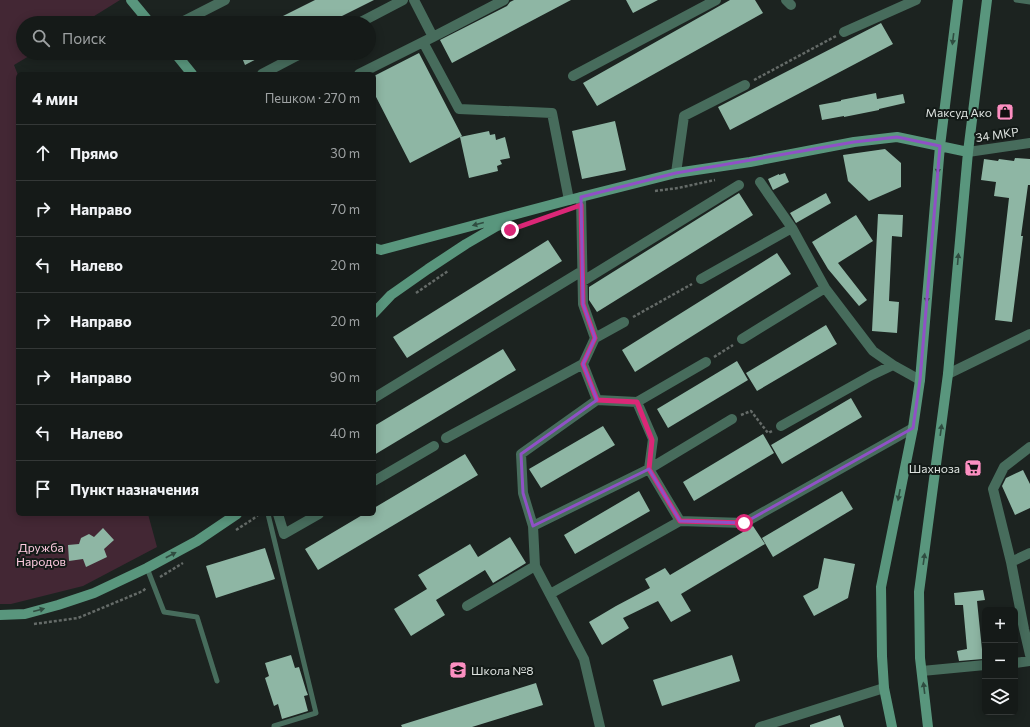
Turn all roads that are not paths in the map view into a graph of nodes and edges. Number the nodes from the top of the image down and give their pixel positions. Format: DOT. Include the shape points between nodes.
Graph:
graph roads {
  1 [pos="131,0"];
  2 [pos="225,0"];
  3 [pos="403,0"];
  4 [pos="414,0"];
  5 [pos="504,0"];
  6 [pos="716,0"];
  7 [pos="916,0"];
  8 [pos="958,0"];
  9 [pos="987,0"];
  10 [pos="1016,0"];
  11 [pos="1030,2"];
  12 [pos="144,16"];
  13 [pos="194,16"];
  14 [pos="372,16"];
  15 [pos="844,32"];
  16 [pos="433,37"];
  17 [pos="423,42"];
  18 [pos="181,60"];
  19 [pos="289,60"];
  20 [pos="190,72"];
  21 [pos="266,72"];
  22 [pos="363,72"];
  23 [pos="573,76"];
  24 [pos="745,85"];
  25 [pos="1030,143"];
  26 [pos="940,146"];
  27 [pos="968,152"];
  28 [pos="676,173"];
  29 [pos="760,182"];
  30 [pos="738,185"];
  31 [pos="581,197"];
  32 [pos="569,200"];
  33 [pos="792,228"];
  34 [pos="376,249"];
  35 [pos="582,271"];
  36 [pos="701,279"];
  37 [pos="583,282"];
  38 [pos="826,288"];
  39 [pos="376,311"];
  40 [pos="624,322"];
  41 [pos="1030,334"];
  42 [pos="595,338"];
  43 [pos="742,339"];
  44 [pos="706,362"];
  45 [pos="583,364"];
  46 [pos="893,365"];
  47 [pos="948,374"];
  48 [pos="920,380"];
  49 [pos="376,397"];
  50 [pos="597,400"];
  51 [pos="637,402"];
  52 [pos="732,419"];
  53 [pos="781,426"];
  54 [pos="913,428"];
  55 [pos="446,438"];
  56 [pos="434,446"];
  57 [pos="1030,447"];
  58 [pos="649,469"];
  59 [pos="376,480"];
  60 [pos="234,516"];
  61 [pos="268,516"];
  62 [pos="279,516"];
  63 [pos="315,516"];
  64 [pos="680,521"];
  65 [pos="533,526"];
  66 [pos="1030,553"];
  67 [pos="1011,562"];
  68 [pos="535,566"];
  69 [pos="147,568"];
  70 [pos="550,594"];
  71 [pos="467,606"];
  72 [pos="0,614"];
  73 [pos="1030,655"];
  74 [pos="1030,662"];
  75 [pos="1018,663"];
  76 [pos="982,665"];
  77 [pos="922,671"];
  78 [pos="217,681"];
  79 [pos="884,688"];
  80 [pos="763,726"];
  81 [pos="274,727"];
  82 [pos="600,727"];
  83 [pos="892,727"];
  84 [pos="928,727"];
  1 -- 12 [label="main road"];
  2 -- 13 [label="street"];
  3 -- 14 [label="street"];
  4 -- 16 [label="street"];
  5 -- 16 [label="street"];
  6 -- 23 [label="street"];
  7 -- 15 [label="street"];
  8 -- 26 [label="main road, one-way"];
  9 -- 27 [label="main road"];
  10 -- 11 [label="lane"];
  16 -- 17 [label="street"];
  17 -- 22 [label="street"];
  17 -- 32 [label="street" via="459,110 552,113"];
  18 -- 20 [label="main road"];
  19 -- 21 [label="street"];
  24 -- 28 [label="street" via="684,116"];
  25 -- 27 [label="street, 34 МКР"];
  26 -- 27 [label="main road"];
  26 -- 28 [label="main road" via="897,137"];
  26 -- 48 [label="main road, one-way"];
  47 -- 27 [label="main road, one-way"];
  28 -- 31 [label="main road"];
  29 -- 33 [label="street"];
  30 -- 37 [label="street"];
  31 -- 32 [label="main road"];
  31 -- 35 [label="street"];
  32 -- 34 [label="main road, one-way" via="381,250"];
  32 -- 39 [label="main road" via="497,226 391,295"];
  33 -- 36 [label="street"];
  33 -- 38 [label="street"];
  35 -- 37 [label="street"];
  35 -- 49 [label="street"];
  37 -- 42 [label="street" via="583,304"];
  38 -- 43 [label="street"];
  38 -- 46 [label="street" via="873,351"];
  40 -- 42 [label="street"];
  41 -- 47 [label="street"];
  42 -- 45 [label="street"];
  44 -- 51 [label="street"];
  45 -- 50 [label="street"];
  45 -- 55 [label="street"];
  46 -- 48 [label="street"];
  46 -- 53 [label="street"];
  77 -- 47 [label="main road, one-way" via="919,592"];
  48 -- 54 [label="main road"];
  50 -- 51 [label="street"];
  50 -- 65 [label="street" via="521,454 523,493"];
  51 -- 58 [label="street" via="652,440"];
  52 -- 58 [label="street"];
  54 -- 64 [label="street" via="744,523"];
  54 -- 79 [label="main road, one-way" via="881,587"];
  56 -- 59 [label="street"];
  57 -- 67 [label="street" via="1004,467 993,488"];
  58 -- 64 [label="street"];
  58 -- 65 [label="street"];
  69 -- 60 [label="main road, one-way" via="198,541"];
  61 -- 81 [label="lane" via="316,713"];
  62 -- 63 [label="street" via="284,534"];
  64 -- 70 [label="street"];
  65 -- 68 [label="street"];
  66 -- 67 [label="street"];
  67 -- 73 [label="street"];
  68 -- 70 [label="street"];
  68 -- 71 [label="street"];
  72 -- 69 [label="main road, one-way" via="24,614 58,605 94,593"];
  69 -- 78 [label="lane" via="164,612 197,617"];
  70 -- 82 [label="street" via="584,659"];
  74 -- 75 [label="street"];
  76 -- 77 [label="street"];
  84 -- 77 [label="main road, one-way"];
  79 -- 80 [label="street"];
  79 -- 83 [label="main road"];
}
